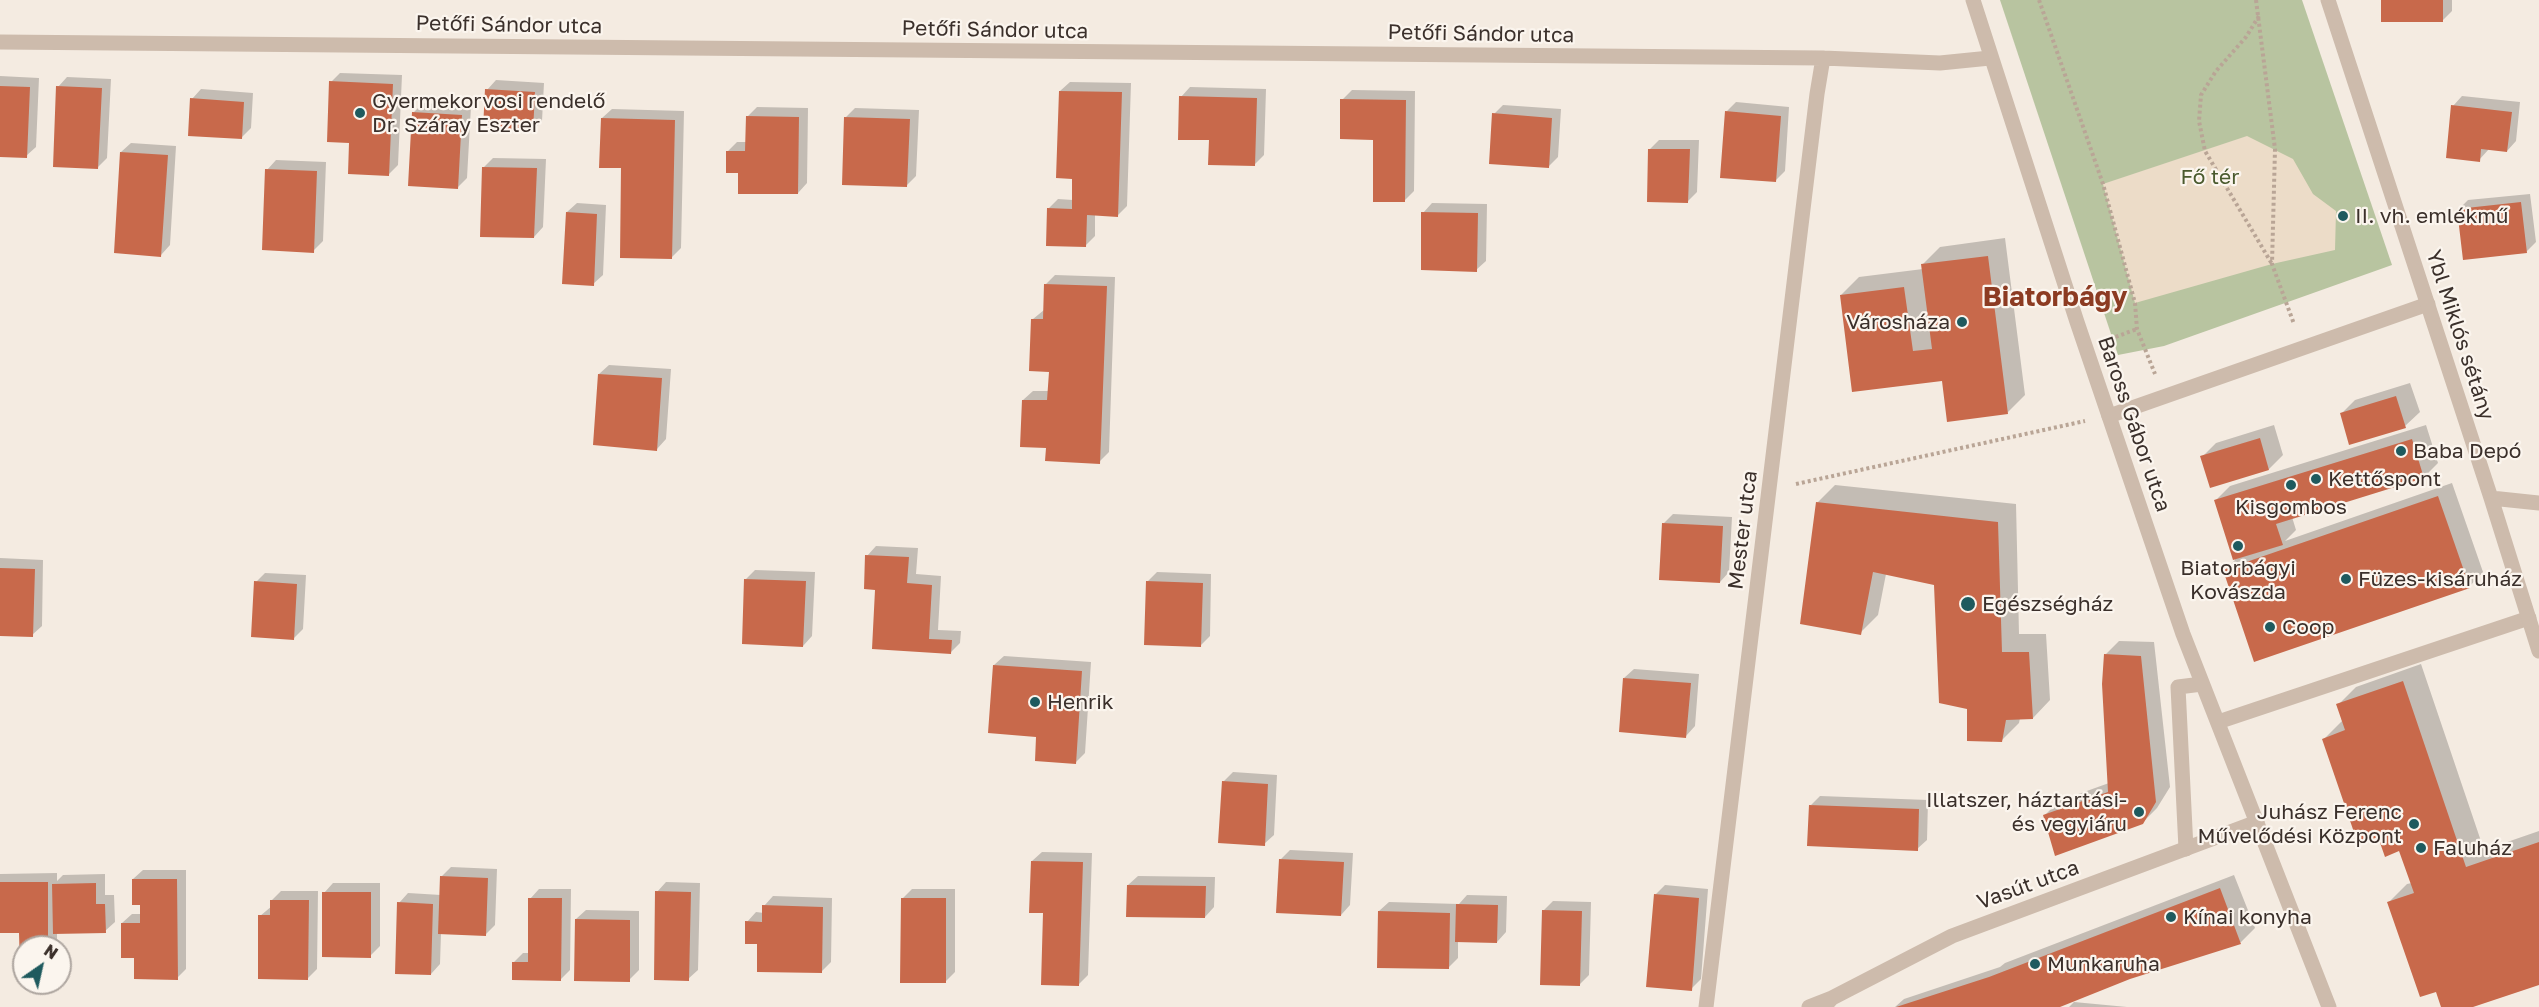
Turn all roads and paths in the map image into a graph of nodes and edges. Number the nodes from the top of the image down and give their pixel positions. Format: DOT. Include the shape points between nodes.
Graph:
graph roads {
  1 [pos="1973,0"];
  2 [pos="2039,0"];
  3 [pos="2256,0"];
  4 [pos="2328,0"];
  5 [pos="2259,16"];
  6 [pos="0,42"];
  7 [pos="1823,58"];
  8 [pos="1990,58"];
  9 [pos="2272,264"];
  10 [pos="2428,304"];
  11 [pos="2303,348"];
  12 [pos="2163,396"];
  13 [pos="2109,416"];
  14 [pos="1768,490"];
  15 [pos="2492,498"];
  16 [pos="2539,503"];
  17 [pos="2529,618"];
  18 [pos="2539,651"];
  19 [pos="2202,684"];
  20 [pos="2218,722"];
  21 [pos="2257,822"];
  22 [pos="2186,849"];
  23 [pos="1828,1003"];
  24 [pos="1707,1007"];
  25 [pos="1809,1007"];
  26 [pos="2329,1007"];
  1 -- 8 [label="street, Baross Gábor utca"];
  2 -- 12 [label="path" via="2103,184 2135,303 2137,328"];
  3 -- 5 [label="path"];
  4 -- 10 [label="street, Ybl Miklós sétány"];
  5 -- 9 [label="path" via="2275,148"];
  5 -- 9 [label="path" via="2201,95 2199,121 2205,151"];
  6 -- 7 [label="street, Petőfi Sándor utca"];
  7 -- 8 [label="street, Petőfi Sándor utca" via="1940,63"];
  7 -- 14 [label="street, Mester utca"];
  8 -- 13 [label="street, Baross Gábor utca"];
  9 -- 11 [label="path"];
  10 -- 11 [label="street"];
  10 -- 15 [label="street, Ybl Miklós sétány"];
  11 -- 12 [label="street"];
  12 -- 13 [label="street"];
  13 -- 14 [label="path"];
  13 -- 19 [label="street, Baross Gábor utca"];
  14 -- 24 [label="street, Mester utca"];
  15 -- 16 [label="street"];
  15 -- 17 [label="street, Ybl Miklós sétány"];
  17 -- 18 [label="street, Ybl Miklós sétány"];
  17 -- 20 [label="street"];
  19 -- 20 [label="street, Baross Gábor utca"];
  19 -- 22 [label="street" via="2178,687"];
  20 -- 21 [label="street, Baross Gábor utca"];
  21 -- 22 [label="street, Vasút utca"];
  21 -- 26 [label="street, Baross Gábor utca"];
  22 -- 23 [label="street, Vasút utca" via="1952,936"];
  23 -- 25 [label="street, Vasút utca"];
}
